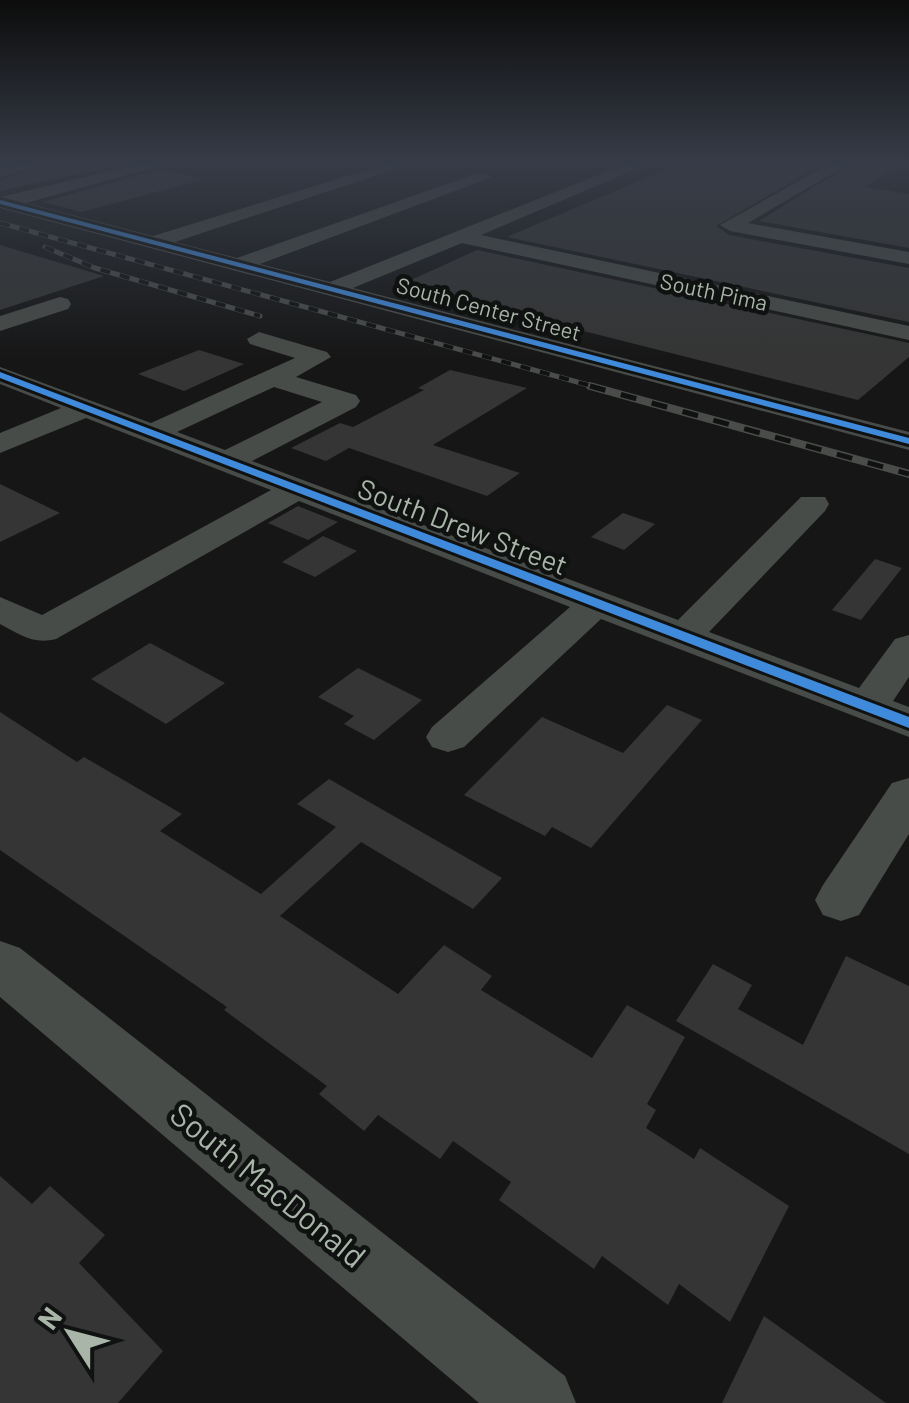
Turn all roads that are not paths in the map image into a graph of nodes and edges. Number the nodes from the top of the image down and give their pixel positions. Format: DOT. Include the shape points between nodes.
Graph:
graph roads {
  1 [pos="96,228"];
  2 [pos="200,228"];
  3 [pos="339,228"];
  4 [pos="481,228"];
  5 [pos="749,228"];
  6 [pos="461,237"];
  7 [pos="150,243"];
  8 [pos="909,258"];
  9 [pos="237,264"];
  10 [pos="332,290"];
  11 [pos="60,304"];
  12 [pos="0,324"];
  13 [pos="909,333"];
  14 [pos="259,339"];
  15 [pos="0,375"];
  16 [pos="273,378"];
  17 [pos="85,408"];
  18 [pos="152,433"];
  19 [pos="909,442"];
  20 [pos="0,444"];
  21 [pos="226,462"];
  22 [pos="296,489"];
  23 [pos="814,504"];
  24 [pos="595,604"];
  25 [pos="0,608"];
  26 [pos="683,637"];
  27 [pos="909,647"];
  28 [pos="867,707"];
  29 [pos="909,724"];
  30 [pos="448,737"];
  31 [pos="909,796"];
  32 [pos="840,900"];
  33 [pos="0,964"];
  34 [pos="538,1403"];
  1 -- 7 [label="street, South Center Street"];
  2 -- 7 [label="street"];
  3 -- 9 [label="street"];
  4 -- 6 [label="street"];
  5 -- 8 [label="street"];
  6 -- 10 [label="street"];
  6 -- 13 [label="street, South Pima"];
  7 -- 9 [label="street, South Center Street"];
  9 -- 10 [label="street, South Center Street"];
  10 -- 19 [label="street, South Center Street"];
  11 -- 12 [label="street"];
  14 -- 16 [label="street" via="318,357"];
  15 -- 17 [label="street, South Drew Street"];
  16 -- 18 [label="street"];
  16 -- 21 [label="street" via="346,401"];
  17 -- 18 [label="street, South Drew Street"];
  17 -- 20 [label="street"];
  18 -- 21 [label="street, South Drew Street"];
  21 -- 22 [label="street, South Drew Street"];
  22 -- 24 [label="street, South Drew Street"];
  22 -- 25 [label="street" via="42,631"];
  23 -- 26 [label="street"];
  24 -- 26 [label="street, South Drew Street"];
  24 -- 30 [label="street"];
  26 -- 28 [label="street, South Drew Street"];
  27 -- 28 [label="street"];
  28 -- 29 [label="street, South Drew Street"];
  31 -- 32 [label="street"];
  33 -- 34 [label="street, South MacDonald"];
}
